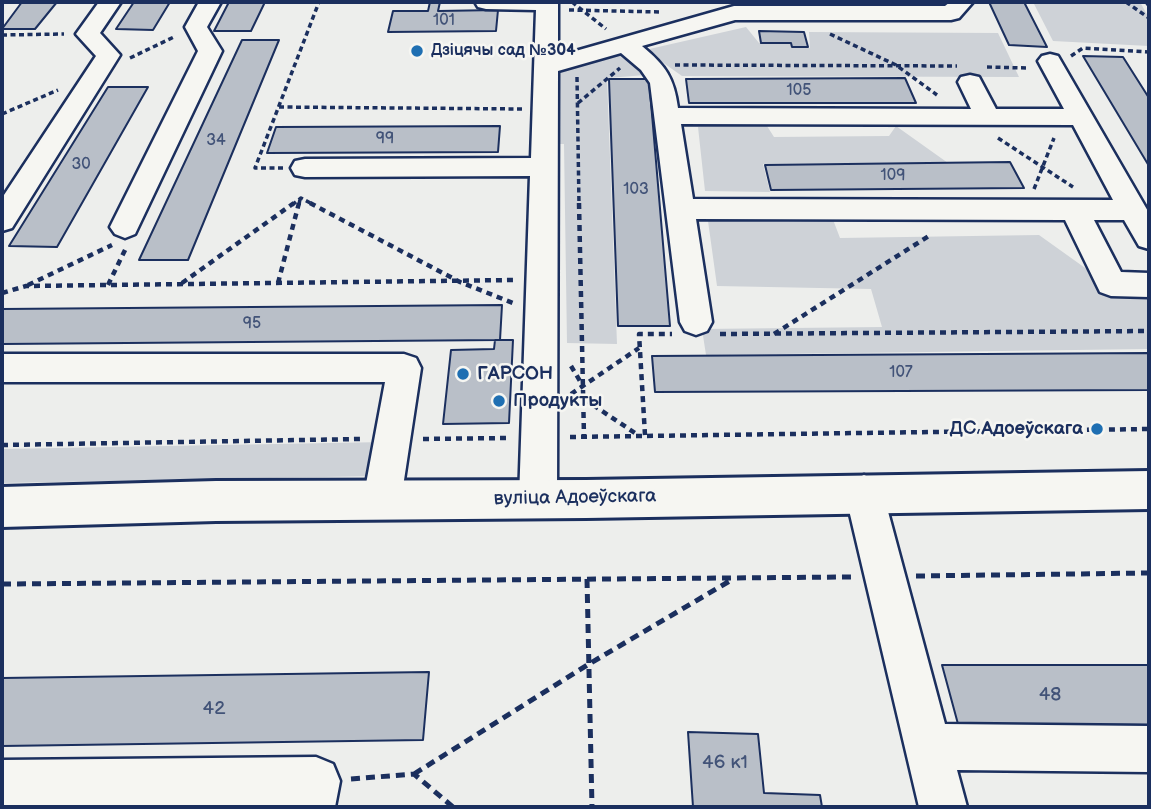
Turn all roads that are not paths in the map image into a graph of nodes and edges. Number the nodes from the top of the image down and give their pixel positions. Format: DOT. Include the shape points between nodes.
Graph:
graph roads {
  1 [pos="110,2"];
  2 [pos="210,2"];
  3 [pos="486,2"];
  4 [pos="962,2"];
  5 [pos="553,4"];
  6 [pos="637,55"];
  7 [pos="1052,65"];
  8 [pos="544,67"];
  9 [pos="970,72"];
  10 [pos="666,116"];
  11 [pos="988,118"];
  12 [pos="1072,118"];
  13 [pos="543,167"];
  14 [pos="305,168"];
  15 [pos="680,209"];
  16 [pos="1075,210"];
  17 [pos="1133,210"];
  18 [pos="2,221"];
  19 [pos="122,234"];
  20 [pos="1149,238"];
  21 [pos="1149,285"];
  22 [pos="696,330"];
  23 [pos="2,368"];
  24 [pos="1149,490"];
  25 [pos="864,493"];
  26 [pos="538,499"];
  27 [pos="382,500"];
  28 [pos="2,507"];
  29 [pos="928,747"];
  30 [pos="1149,749"];
  31 [pos="2,784"];
  32 [pos="313,794"];
  33 [pos="943,807"];
  1 -- 18 [label="lane" via="88,34 108,55"];
  2 -- 19 [label="lane" via="196,27 210,51"];
  3 -- 5 [label="lane"];
  4 -- 6 [label="lane" via="951,13 734,13"];
  5 -- 8 [label="lane"];
  6 -- 8 [label="lane" via="577,58"];
  6 -- 10 [label="lane" via="662,83"];
  7 -- 12 [label="lane"];
  8 -- 13 [label="lane"];
  9 -- 11 [label="lane"];
  10 -- 11 [label="lane"];
  10 -- 15 [label="lane"];
  11 -- 12 [label="lane"];
  12 -- 17 [label="lane"];
  13 -- 14 [label="lane"];
  13 -- 26 [label="lane"];
  15 -- 16 [label="lane"];
  15 -- 22 [label="lane"];
  16 -- 17 [label="lane"];
  16 -- 21 [label="lane" via="1113,297"];
  17 -- 20 [label="lane"];
  23 -- 27 [label="lane" via="404,368"];
  24 -- 25 [label="main road, вуліца Адоеўскага"];
  25 -- 26 [label="main road, вуліца Адоеўскага"];
  25 -- 29 [label="lane"];
  26 -- 27 [label="main road, вуліца Адоеўскага"];
  27 -- 28 [label="main road, вуліца Адоеўскага"];
  29 -- 30 [label="lane"];
  29 -- 33 [label="lane"];
  31 -- 32 [label="lane"];
}
